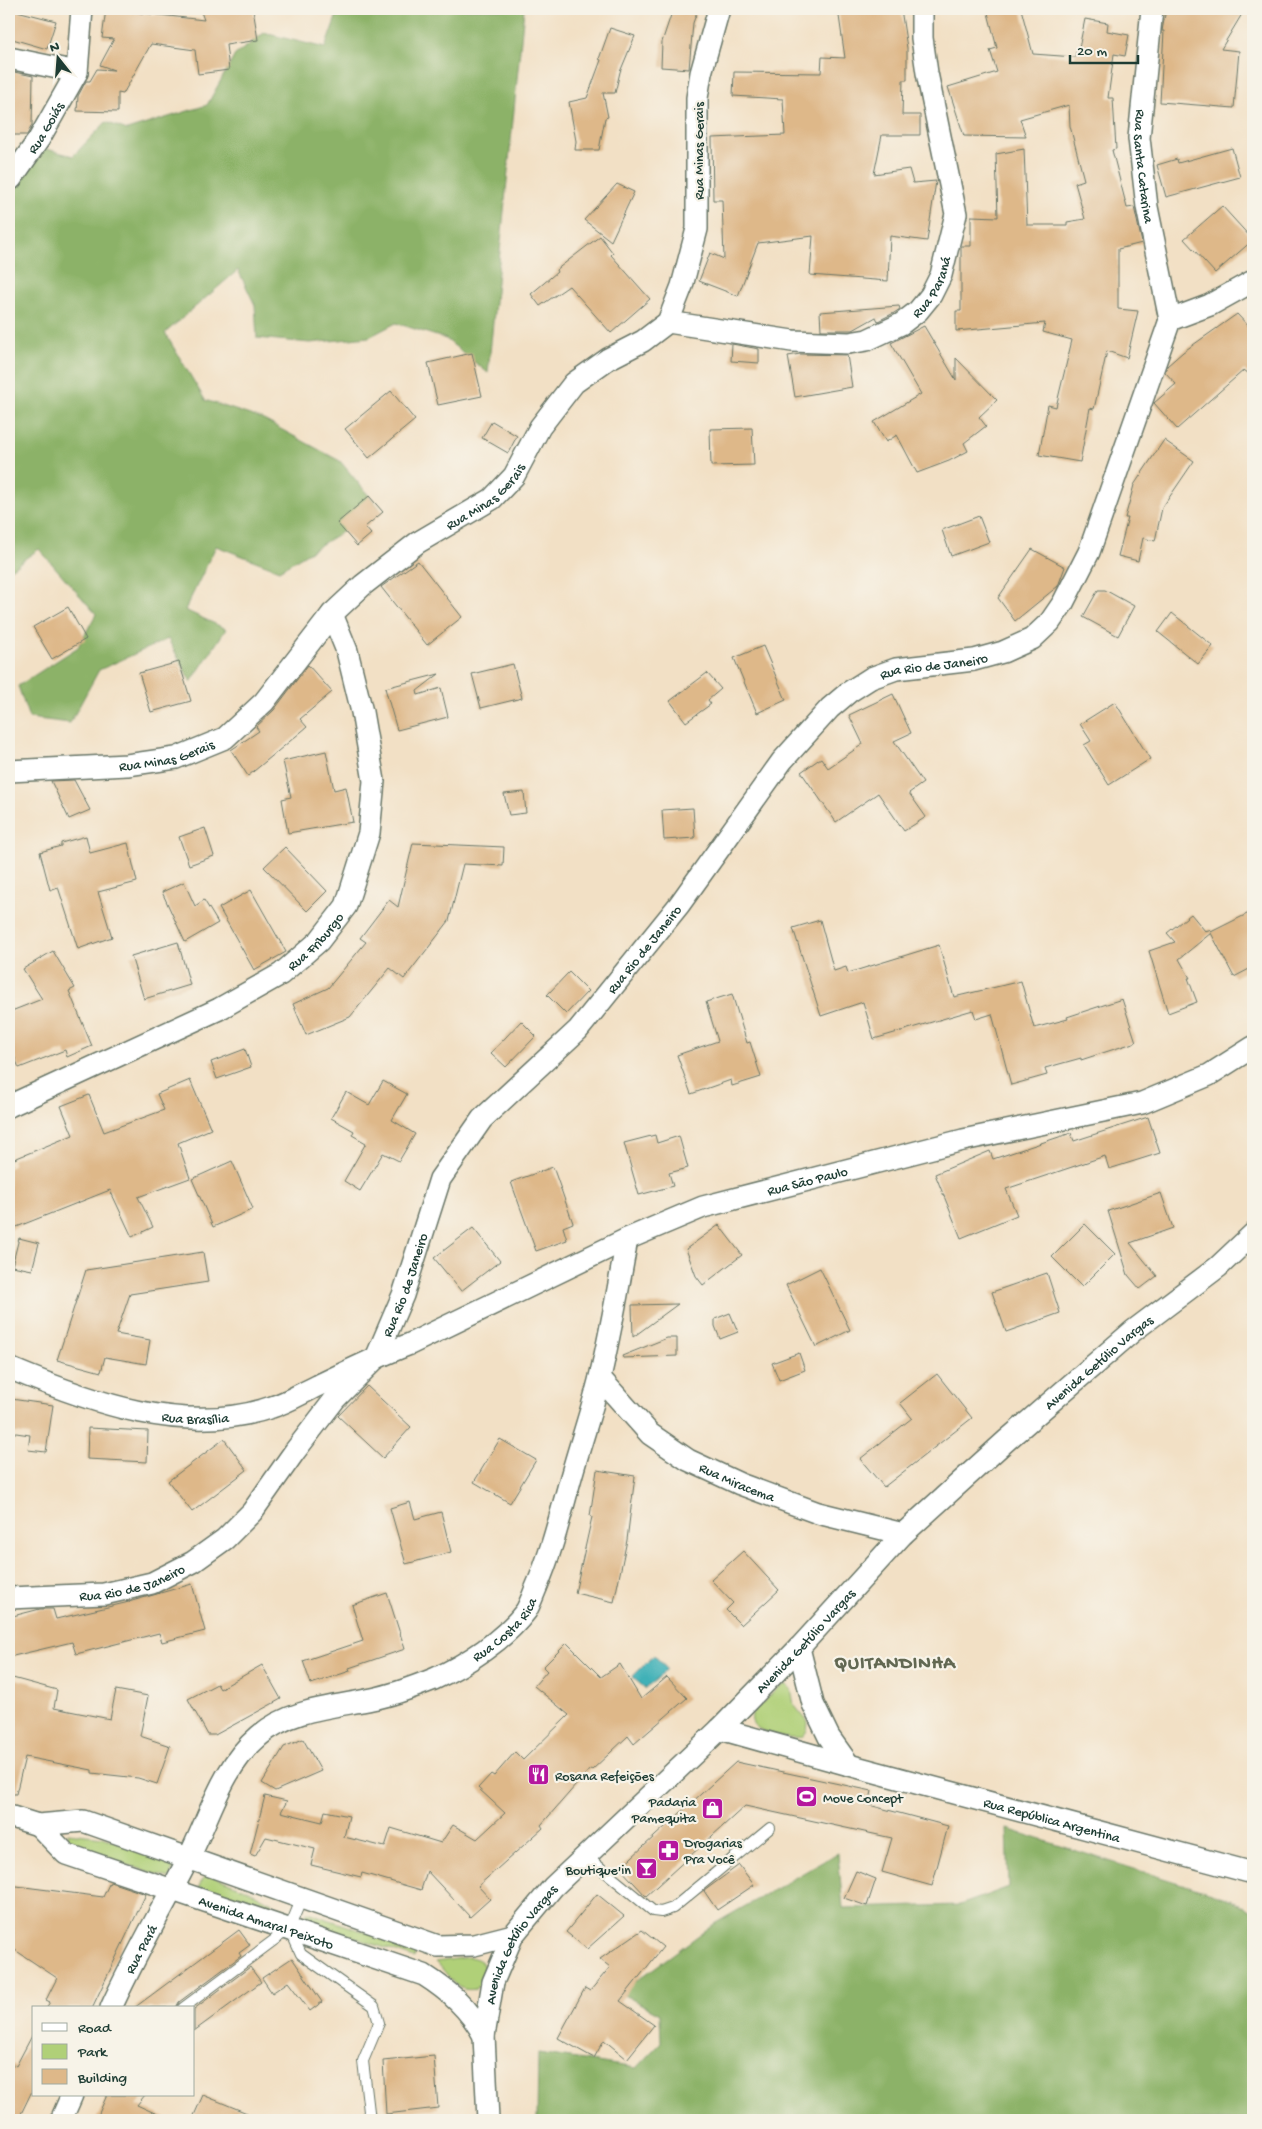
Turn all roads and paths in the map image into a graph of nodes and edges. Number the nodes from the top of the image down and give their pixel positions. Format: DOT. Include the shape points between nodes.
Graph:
graph roads {
  1 [pos="82,9"];
  2 [pos="719,9"];
  3 [pos="922,9"];
  4 [pos="1152,9"];
  5 [pos="9,58"];
  6 [pos="77,72"];
  7 [pos="11,179"];
  8 [pos="1253,281"];
  9 [pos="1170,320"];
  10 [pos="668,322"];
  11 [pos="332,614"];
  12 [pos="9,771"];
  13 [pos="1253,1047"];
  14 [pos="9,1106"];
  15 [pos="1253,1234"];
  16 [pos="627,1239"];
  17 [pos="376,1358"];
  18 [pos="9,1368"];
  19 [pos="600,1378"];
  20 [pos="903,1534"];
  21 [pos="9,1598"];
  22 [pos="799,1648"];
  23 [pos="720,1729"];
  24 [pos="849,1765"];
  25 [pos="9,1816"];
  26 [pos="38,1825"];
  27 [pos="770,1828"];
  28 [pos="586,1856"];
  29 [pos="188,1859"];
  30 [pos="1253,1873"];
  31 [pos="172,1890"];
  32 [pos="302,1898"];
  33 [pos="289,1929"];
  34 [pos="513,1935"];
  35 [pos="438,1946"];
  36 [pos="424,1975"];
  37 [pos="112,2006"];
  38 [pos="187,2006"];
  39 [pos="484,2036"];
  40 [pos="72,2096"];
  41 [pos="61,2120"];
  42 [pos="370,2120"];
  43 [pos="488,2120"];
  1 -- 6 [label="street, Rua Goiás"];
  2 -- 10 [label="street, Rua Minas Gerais" via="697,98 697,229 682,286"];
  3 -- 10 [label="street, Rua Paraná" via="927,73 956,214 941,275 931,295 901,324 867,340 849,343 792,341"];
  4 -- 9 [label="street, Rua Santa Catarina" via="1139,138 1146,207"];
  5 -- 6 [label="street"];
  6 -- 7 [label="street, Rua Goiás" via="40,139"];
  8 -- 9 [label="street" via="1210,305"];
  9 -- 17 [label="street, Rua Rio de Janeiro" via="1089,552 1064,603 1050,622 1032,639 1003,652 974,660 896,670 871,678 849,692 824,715 782,760 678,905 578,1030 482,1119 440,1179 403,1295"];
  10 -- 11 [label="street, Rua Minas Gerais" via="574,383 540,427 514,476 492,499 418,543 363,585"];
  11 -- 12 [label="street, Rua Minas Gerais" via="264,702 225,738 176,758 127,766"];
  11 -- 14 [label="street, Rua Friburgo" via="347,651 374,781 369,833 346,906 320,941 281,974 219,1009"];
  13 -- 16 [label="street, Rua São Paulo" via="1208,1075 1142,1103 963,1140 703,1207"];
  15 -- 20 [label="street, Avenida Getúlio Vargas" via="1218,1267 1126,1337"];
  16 -- 17 [label="street, Rua São Paulo"];
  16 -- 19 [label="street, Rua Costa Rica"];
  17 -- 18 [label="street, Rua Brasília" via="273,1407 230,1418 188,1419 150,1414 68,1391"];
  17 -- 21 [label="street, Rua Rio de Janeiro" via="335,1400 252,1512 225,1539 193,1562 152,1583 104,1594"];
  19 -- 20 [label="street, Rua Miracema" via="650,1434 688,1460 740,1484 818,1513"];
  19 -- 29 [label="street, Rua Costa Rica" via="542,1575 526,1610 490,1646 436,1678 374,1699 304,1713 260,1734 227,1772"];
  20 -- 22 [label="street, Avenida Getúlio Vargas"];
  22 -- 23 [label="street, Avenida Getúlio Vargas"];
  22 -- 24 [label="street" via="813,1704 829,1737"];
  23 -- 24 [label="street, Rua República Argentina"];
  23 -- 28 [label="street, Avenida Getúlio Vargas"];
  24 -- 30 [label="street, Rua República Argentina"];
  25 -- 26 [label="street, Avenida Amaral Peixoto"];
  26 -- 29 [label="street, Avenida Amaral Peixoto" via="83,1821"];
  26 -- 31 [label="street, Avenida Amaral Peixoto" via="66,1854"];
  27 -- 28 [label="lane" via="673,1908 661,1912 653,1911"];
  28 -- 34 [label="street, Avenida Getúlio Vargas" via="553,1887"];
  29 -- 31 [label="street, Rua Costa Rica"];
  29 -- 32 [label="street, Avenida Amaral Peixoto"];
  31 -- 33 [label="street, Avenida Amaral Peixoto"];
  31 -- 37 [label="street, Rua Pará"];
  32 -- 33 [label="lane"];
  32 -- 35 [label="street, Avenida Amaral Peixoto"];
  33 -- 36 [label="street, Avenida Amaral Peixoto"];
  33 -- 38 [label="lane"];
  33 -- 42 [label="lane" via="300,1954 374,2006 379,2023 363,2061"];
  34 -- 35 [label="street, Avenida Amaral Peixoto" via="474,1945"];
  34 -- 39 [label="street, Avenida Getúlio Vargas" via="493,1982"];
  35 -- 36 [label="street"];
  36 -- 39 [label="street, Avenida Amaral Peixoto" via="445,1989 474,2018"];
  39 -- 43 [label="street, Avenida Getúlio Vargas"];
  40 -- 41 [label="street"];
}
